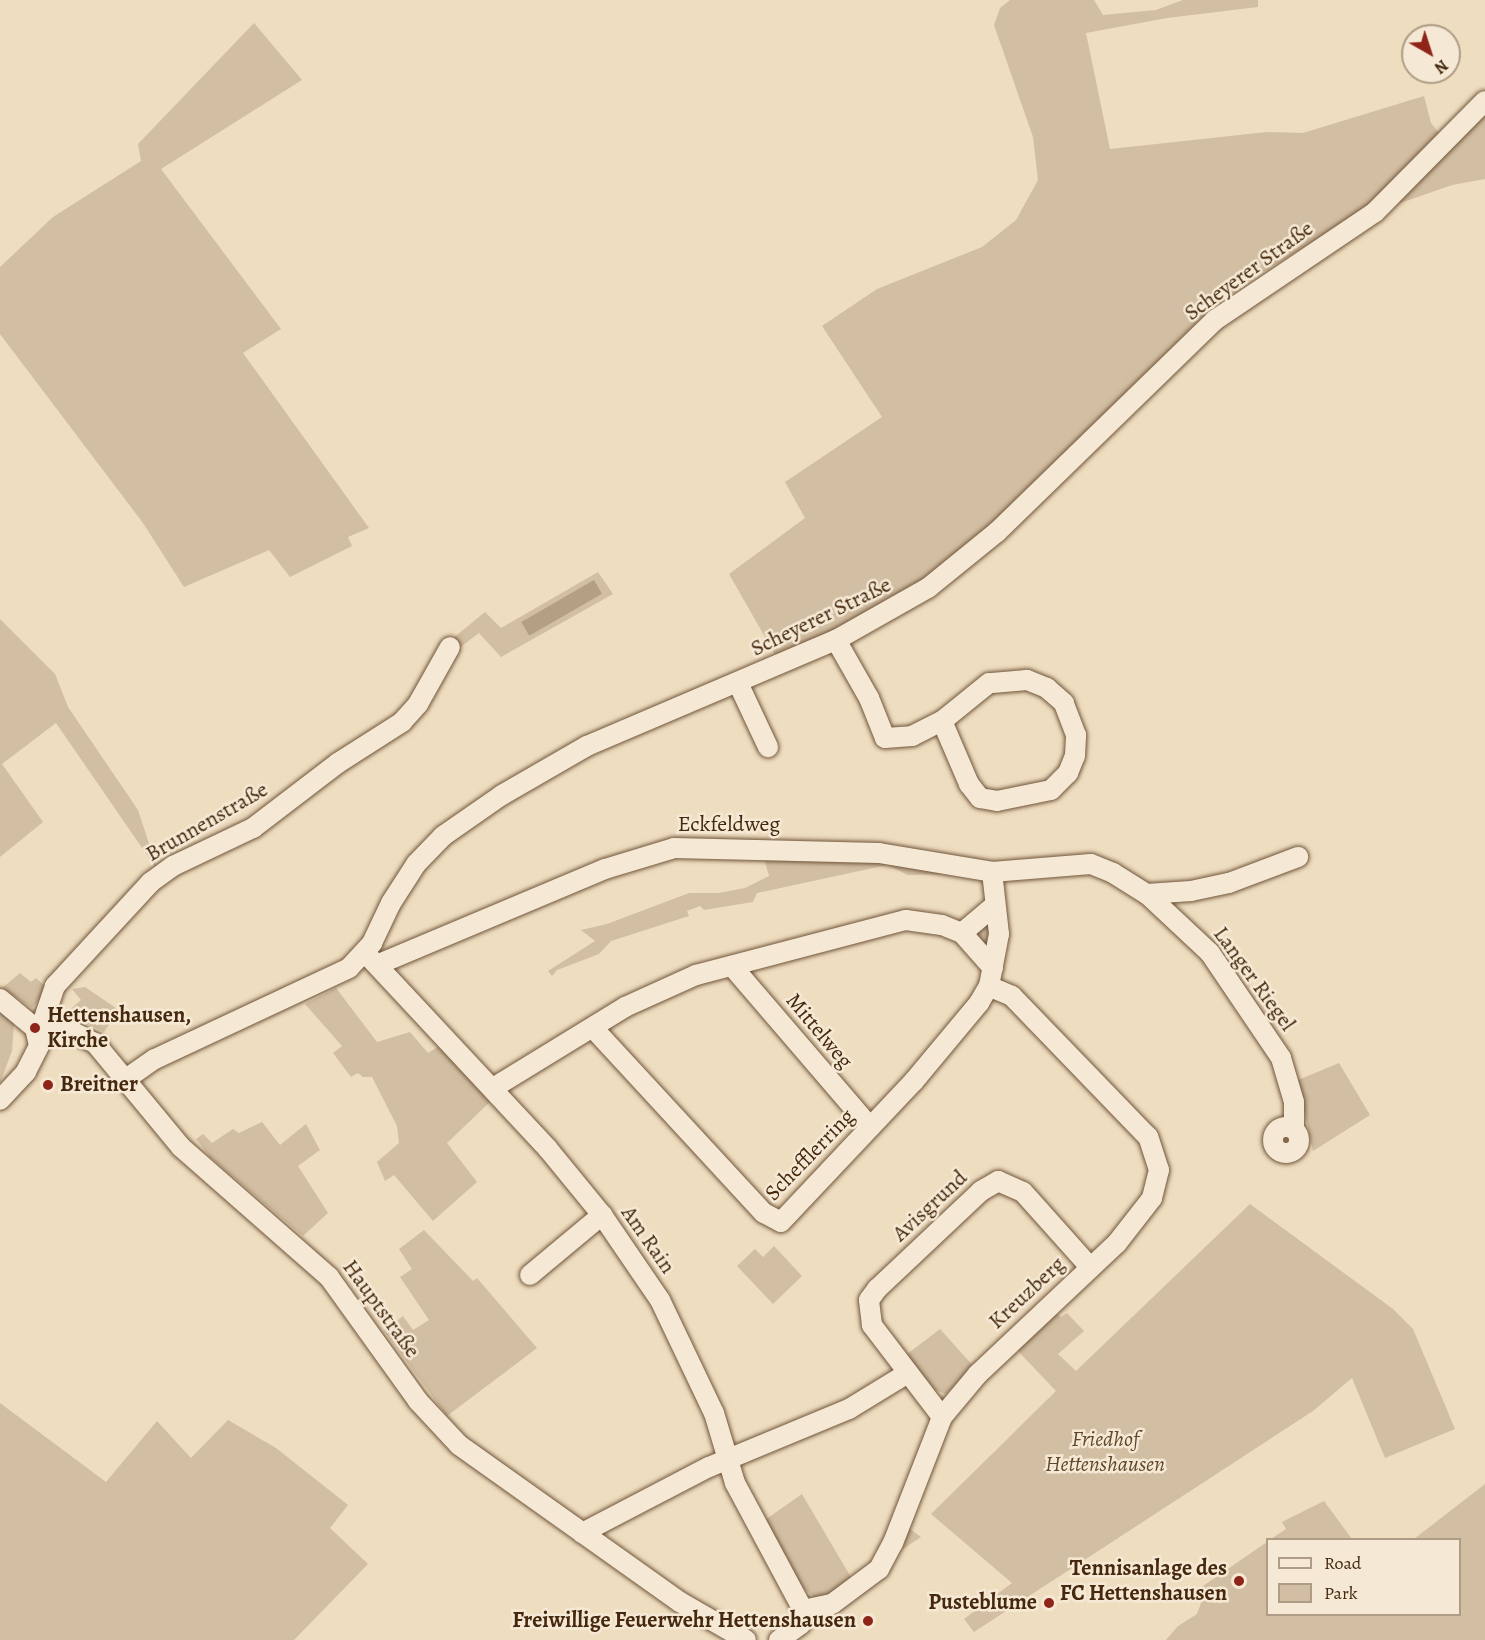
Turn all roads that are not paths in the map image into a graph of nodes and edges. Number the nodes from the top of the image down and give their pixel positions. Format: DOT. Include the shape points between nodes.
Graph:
graph roads {
  1 [pos="1485,101"];
  2 [pos="836,640"];
  3 [pos="450,647"];
  4 [pos="738,683"];
  5 [pos="942,721"];
  6 [pos="768,747"];
  7 [pos="1298,857"];
  8 [pos="992,872"];
  9 [pos="1147,894"];
  10 [pos="994,906"];
  11 [pos="962,933"];
  12 [pos="372,959"];
  13 [pos="732,966"];
  14 [pos="991,977"];
  15 [pos="0,999"];
  16 [pos="593,1028"];
  17 [pos="38,1036"];
  18 [pos="126,1079"];
  19 [pos="493,1088"];
  20 [pos="0,1100"];
  21 [pos="870,1128"];
  22 [pos="1294,1129"];
  23 [pos="602,1215"];
  24 [pos="1090,1267"];
  25 [pos="530,1275"];
  26 [pos="908,1374"];
  27 [pos="942,1417"];
  28 [pos="727,1462"];
  29 [pos="582,1533"];
  30 [pos="803,1610"];
  31 [pos="746,1640"];
  32 [pos="779,1640"];
  1 -- 2 [label="street, Scheyerer Straße" via="1375,212 1215,320 967,560 896,609"];
  2 -- 4 [label="street, Scheyerer Straße"];
  2 -- 5 [label="street" via="864,688 886,739 912,736"];
  3 -- 17 [label="street, Brunnenstraße" via="418,704 402,722 338,763 253,828 173,866 151,882 55,986"];
  4 -- 6 [label="street"];
  4 -- 12 [label="street, Scheyerer Straße" via="587,746 472,813 416,864"];
  5 -- 5 [label="street" via="969,784 988,801 1051,790 1063,780 1075,756 1076,735 1064,703 1047,688 1026,680 989,683"];
  7 -- 9 [label="street" via="1229,883"];
  8 -- 9 [label="street, Langer Riegel" via="1090,864"];
  8 -- 10 [label="street, Schefflerring"];
  8 -- 12 [label="street, Eckfeldweg" via="879,853 674,848 605,869"];
  9 -- 22 [label="street, Langer Riegel" via="1210,952 1281,1058 1294,1102"];
  10 -- 11 [label="street"];
  10 -- 14 [label="street, Schefflerring" via="999,934"];
  11 -- 13 [label="street" via="942,925 906,920"];
  11 -- 14 [label="street"];
  12 -- 18 [label="street, Scheyerer Straße" via="155,1059"];
  12 -- 19 [label="street, Am Rain"];
  13 -- 16 [label="street" via="653,992"];
  13 -- 21 [label="street, Mittelweg"];
  14 -- 21 [label="street, Schefflerring" via="961,1028"];
  14 -- 24 [label="street, Kreuzberg" via="1136,1121 1156,1152 1159,1170 1148,1209"];
  15 -- 17 [label="street" via="29,1021"];
  16 -- 19 [label="street"];
  16 -- 21 [label="street, Schefflerring" via="764,1213 781,1222"];
  17 -- 18 [label="street, Hauptstraße" via="58,1031 86,1036"];
  17 -- 20 [label="street, Brunnenstraße" via="35,1058"];
  18 -- 29 [label="street, Hauptstraße" via="181,1147 329,1277 438,1425 494,1473 541,1501"];
  19 -- 23 [label="street, Am Rain"];
  23 -- 25 [label="street"];
  23 -- 28 [label="street, Am Rain" via="676,1328 714,1413"];
  24 -- 26 [label="street, Avisgrund" via="1023,1192 1006,1182 989,1184 869,1300 872,1325"];
  24 -- 27 [label="street, Kreuzberg" via="986,1366"];
  26 -- 27 [label="street, Avisgrund"];
  26 -- 28 [label="street" via="849,1409"];
  27 -- 30 [label="street, Kreuzberg" via="879,1569 832,1604"];
  28 -- 29 [label="street" via="699,1471"];
  28 -- 30 [label="street, Am Rain"];
  29 -- 31 [label="street, Hauptstraße" via="680,1602"];
  30 -- 32 [label="street" via="801,1624"];
}
